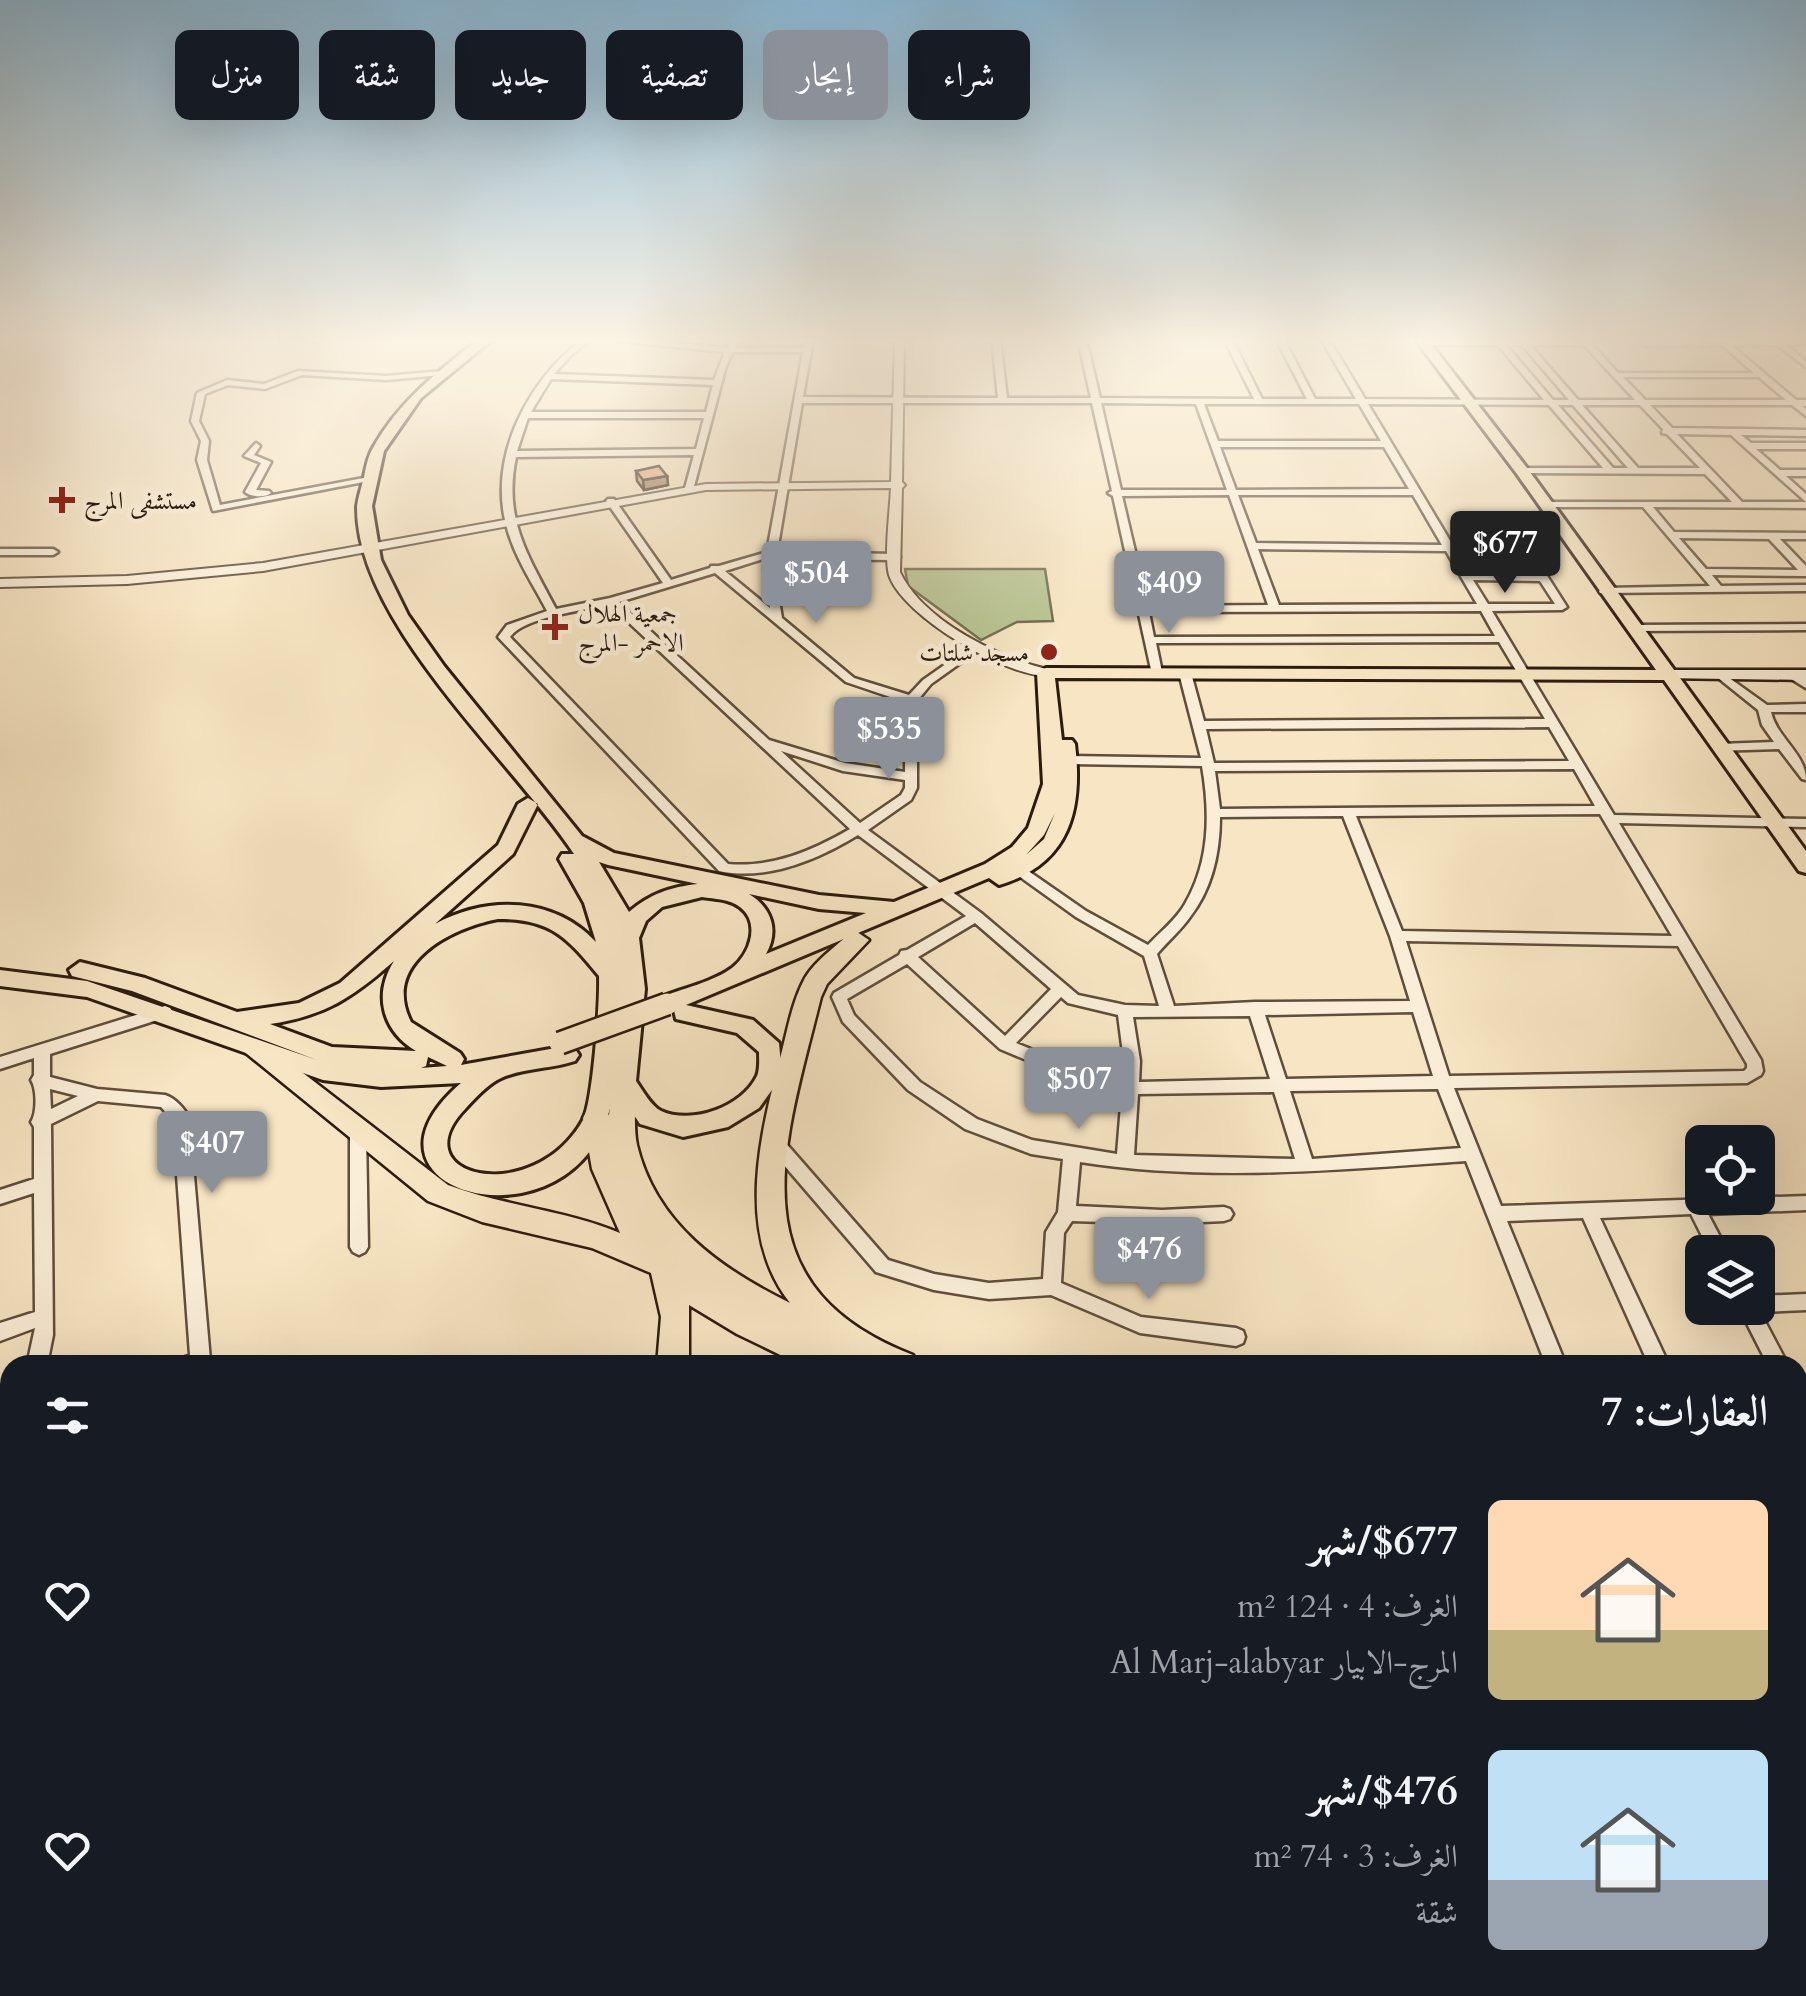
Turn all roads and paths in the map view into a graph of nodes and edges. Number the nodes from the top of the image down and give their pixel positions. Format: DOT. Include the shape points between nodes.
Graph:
graph roads {
  1 [pos="201,432"];
  2 [pos="392,432"];
  3 [pos="519,432"];
  4 [pos="703,432"];
  5 [pos="795,432"];
  6 [pos="899,432"];
  7 [pos="1100,432"];
  8 [pos="1210,432"];
  9 [pos="1379,432"];
  10 [pos="1491,432"];
  11 [pos="1577,432"];
  12 [pos="1601,432"];
  13 [pos="1667,432"];
  14 [pos="1733,432"];
  15 [pos="1774,432"];
  16 [pos="1806,433"];
  17 [pos="1214,444"];
  18 [pos="1386,444"];
  19 [pos="256,446"];
  20 [pos="1748,446"];
  21 [pos="1806,446"];
  22 [pos="699,452"];
  23 [pos="513,454"];
  24 [pos="1522,471"];
  25 [pos="1610,471"];
  26 [pos="1635,471"];
  27 [pos="1706,471"];
  28 [pos="1778,473"];
  29 [pos="1806,473"];
  30 [pos="369,480"];
  31 [pos="784,485"];
  32 [pos="900,485"];
  33 [pos="690,488"];
  34 [pos="305,492"];
  35 [pos="1415,492"];
  36 [pos="1113,493"];
  37 [pos="1233,493"];
  38 [pos="611,501"];
  39 [pos="1806,502"];
  40 [pos="1545,504"];
  41 [pos="1646,504"];
  42 [pos="1740,505"];
  43 [pos="1506,518"];
  44 [pos="509,521"];
  45 [pos="1673,535"];
  46 [pos="1772,536"];
  47 [pos="1806,536"];
  48 [pos="1252,546"];
  49 [pos="1447,548"];
  50 [pos="367,549"];
  51 [pos="0,552"];
  52 [pos="53,552"];
  53 [pos="773,554"];
  54 [pos="895,557"];
  55 [pos="716,568"];
  56 [pos="1703,572"];
  57 [pos="1806,572"];
  58 [pos="1466,577"];
  59 [pos="1544,578"];
  60 [pos="769,581"];
  61 [pos="668,583"];
  62 [pos="0,584"];
  63 [pos="738,587"];
  64 [pos="1717,588"];
  65 [pos="1806,588"];
  66 [pos="1604,591"];
  67 [pos="612,601"];
  68 [pos="1484,608"];
  69 [pos="1143,609"];
  70 [pos="1274,609"];
  71 [pos="553,613"];
  72 [pos="777,620"];
  73 [pos="1806,626"];
  74 [pos="1632,628"];
  75 [pos="1504,639"];
  76 [pos="1149,640"];
  77 [pos="977,647"];
  78 [pos="1156,672"];
  79 [pos="1051,673"];
  80 [pos="1185,673"];
  81 [pos="1523,674"];
  82 [pos="1665,675"];
  83 [pos="1721,675"];
  84 [pos="1801,678"];
  85 [pos="911,700"];
  86 [pos="1806,708"];
  87 [pos="1764,710"];
  88 [pos="1551,723"];
  89 [pos="1198,725"];
  90 [pos="760,739"];
  91 [pos="1783,745"];
  92 [pos="1719,748"];
  93 [pos="1068,760"];
  94 [pos="511,762"];
  95 [pos="1208,764"];
  96 [pos="1577,765"];
  97 [pos="1806,776"];
  98 [pos="911,777"];
  99 [pos="528,804"];
  100 [pos="1348,812"];
  101 [pos="1216,814"];
  102 [pos="1605,815"];
  103 [pos="1772,821"];
  104 [pos="1806,822"];
  105 [pos="561,826"];
  106 [pos="858,829"];
  107 [pos="1806,866"];
  108 [pos="1011,867"];
  109 [pos="947,895"];
  110 [pos="900,908"];
  111 [pos="976,916"];
  112 [pos="1397,936"];
  113 [pos="628,938"];
  114 [pos="857,940"];
  115 [pos="1680,940"];
  116 [pos="1150,953"];
  117 [pos="906,955"];
  118 [pos="0,965"];
  119 [pos="612,976"];
  120 [pos="738,976"];
  121 [pos="0,978"];
  122 [pos="1061,988"];
  123 [pos="1416,1006"];
  124 [pos="1254,1008"];
  125 [pos="1124,1011"];
  126 [pos="165,1012"];
  127 [pos="1168,1012"];
  128 [pos="672,1013"];
  129 [pos="233,1020"];
  130 [pos="195,1025"];
  131 [pos="1004,1045"];
  132 [pos="254,1049"];
  133 [pos="42,1050"];
  134 [pos="564,1050"];
  135 [pos="452,1059"];
  136 [pos="0,1063"];
  137 [pos="494,1070"];
  138 [pos="39,1080"];
  139 [pos="623,1082"];
  140 [pos="1278,1082"];
  141 [pos="1443,1082"];
  142 [pos="1127,1088"];
  143 [pos="97,1096"];
  144 [pos="596,1118"];
  145 [pos="39,1122"];
  146 [pos="358,1132"];
  147 [pos="777,1145"];
  148 [pos="1072,1154"];
  149 [pos="1472,1154"];
  150 [pos="1124,1162"];
  151 [pos="1306,1166"];
  152 [pos="40,1184"];
  153 [pos="0,1197"];
  154 [pos="1806,1203"];
  155 [pos="1775,1204"];
  156 [pos="1685,1207"];
  157 [pos="1588,1211"];
  158 [pos="1067,1212"];
  159 [pos="1224,1214"];
  160 [pos="1496,1214"];
  161 [pos="359,1247"];
  162 [pos="664,1267"];
  163 [pos="1052,1287"];
  164 [pos="1806,1302"];
  165 [pos="1775,1303"];
  166 [pos="43,1317"];
  167 [pos="1757,1325"];
  168 [pos="0,1332"];
  169 [pos="1236,1337"];
  170 [pos="870,1352"];
  171 [pos="38,1355"];
  172 [pos="195,1355"];
  173 [pos="674,1355"];
  174 [pos="813,1355"];
  175 [pos="877,1355"];
  176 [pos="1552,1355"];
  177 [pos="1655,1355"];
  178 [pos="1773,1355"];
  1 -- 34 [label="street" via="214,508"];
  2 -- 30 [label="main road"];
  3 -- 23 [label="street"];
  4 -- 22 [label="street"];
  5 -- 31 [label="street"];
  6 -- 32 [label="street"];
  7 -- 36 [label="street"];
  8 -- 17 [label="street"];
  9 -- 18 [label="street"];
  10 -- 24 [label="main road"];
  11 -- 25 [label="street"];
  12 -- 26 [label="street"];
  13 -- 27 [label="street"];
  14 -- 20 [label="street"];
  15 -- 16 [label="street"];
  17 -- 18 [label="street"];
  17 -- 37 [label="street"];
  18 -- 35 [label="street"];
  19 -- 34 [label="street" via="249,456 266,462 250,492"];
  20 -- 21 [label="street"];
  20 -- 28 [label="street"];
  22 -- 23 [label="street"];
  22 -- 33 [label="street"];
  23 -- 44 [label="street"];
  24 -- 25 [label="street"];
  24 -- 40 [label="main road"];
  25 -- 26 [label="street"];
  26 -- 27 [label="street"];
  27 -- 42 [label="street"];
  28 -- 29 [label="street"];
  28 -- 39 [label="street"];
  30 -- 34 [label="street"];
  30 -- 50 [label="main road"];
  31 -- 32 [label="street"];
  31 -- 33 [label="street"];
  31 -- 53 [label="street"];
  32 -- 54 [label="street"];
  33 -- 38 [label="street"];
  35 -- 37 [label="street"];
  35 -- 49 [label="street"];
  36 -- 37 [label="street"];
  36 -- 69 [label="street"];
  37 -- 48 [label="street"];
  38 -- 44 [label="street"];
  38 -- 61 [label="street"];
  39 -- 42 [label="street"];
  40 -- 41 [label="street"];
  40 -- 66 [label="main road"];
  41 -- 42 [label="street"];
  41 -- 45 [label="street"];
  43 -- 59 [label="street"];
  44 -- 50 [label="street"];
  44 -- 71 [label="street"];
  45 -- 46 [label="street"];
  45 -- 56 [label="street"];
  46 -- 47 [label="street"];
  46 -- 57 [label="street"];
  48 -- 49 [label="street"];
  48 -- 70 [label="street"];
  49 -- 58 [label="street"];
  50 -- 62 [label="street" via="186,576"];
  50 -- 94 [label="main road" via="407,629"];
  51 -- 52 [label="street"];
  53 -- 54 [label="street"];
  53 -- 55 [label="street"];
  53 -- 60 [label="street"];
  54 -- 77 [label="street" via="900,586"];
  55 -- 61 [label="street"];
  55 -- 63 [label="street"];
  56 -- 57 [label="street"];
  56 -- 64 [label="street"];
  58 -- 59 [label="street"];
  58 -- 68 [label="street"];
  59 -- 68 [label="street" via="1562,607"];
  60 -- 63 [label="street"];
  60 -- 72 [label="street"];
  61 -- 67 [label="street"];
  63 -- 72 [label="street"];
  64 -- 65 [label="street"];
  64 -- 66 [label="street"];
  66 -- 74 [label="main road"];
  67 -- 71 [label="street"];
  67 -- 90 [label="street"];
  68 -- 70 [label="street"];
  68 -- 75 [label="street"];
  69 -- 70 [label="street"];
  69 -- 76 [label="street"];
  71 -- 106 [label="street" via="508,629 504,640 724,868 763,871"];
  72 -- 85 [label="street" via="850,680"];
  73 -- 74 [label="street"];
  74 -- 82 [label="main road"];
  75 -- 76 [label="street"];
  75 -- 81 [label="street"];
  76 -- 78 [label="street"];
  77 -- 79 [label="street"];
  77 -- 85 [label="street"];
  78 -- 79 [label="main road"];
  78 -- 80 [label="main road"];
  79 -- 93 [label="main road"];
  79 -- 108 [label="main road" via="1053,798 1047,818"];
  80 -- 81 [label="main road"];
  80 -- 89 [label="street"];
  81 -- 82 [label="main road"];
  81 -- 88 [label="street"];
  82 -- 83 [label="main road"];
  82 -- 92 [label="main road"];
  83 -- 84 [label="main road"];
  83 -- 87 [label="street"];
  85 -- 98 [label="street"];
  86 -- 87 [label="street"];
  87 -- 91 [label="street"];
  88 -- 89 [label="street"];
  88 -- 96 [label="street"];
  89 -- 95 [label="street"];
  90 -- 98 [label="street" via="843,767"];
  90 -- 106 [label="street"];
  91 -- 92 [label="street"];
  91 -- 97 [label="street"];
  92 -- 103 [label="main road"];
  93 -- 95 [label="street"];
  93 -- 108 [label="main road" via="1068,813 1052,841"];
  94 -- 99 [label="main road"];
  94 -- 105 [label="main road"];
  95 -- 96 [label="street"];
  95 -- 101 [label="street"];
  96 -- 102 [label="street"];
  98 -- 106 [label="street" via="906,797"];
  99 -- 119 [label="main road" via="572,862 602,919"];
  99 -- 129 [label="main road" via="506,849 348,988 303,1011"];
  100 -- 101 [label="street"];
  100 -- 102 [label="street"];
  100 -- 112 [label="street"];
  101 -- 116 [label="street" via="1215,845 1191,906"];
  102 -- 103 [label="street"];
  102 -- 115 [label="street"];
  103 -- 104 [label="street"];
  103 -- 107 [label="main road"];
  105 -- 110 [label="main road" via="608,858 831,904"];
  105 -- 113 [label="main road" via="602,884"];
  106 -- 109 [label="street"];
  108 -- 109 [label="main road"];
  108 -- 116 [label="street"];
  109 -- 110 [label="main road"];
  109 -- 111 [label="street"];
  109 -- 114 [label="main road"];
  110 -- 120 [label="main road"];
  111 -- 117 [label="street"];
  111 -- 122 [label="street"];
  112 -- 115 [label="street"];
  112 -- 123 [label="street"];
  113 -- 120 [label="main road" via="636,917 662,898 697,890 730,894 746,901 763,924 762,940"];
  113 -- 139 [label="main road" via="634,1003"];
  114 -- 128 [label="main road"];
  114 -- 147 [label="highway" via="817,979 809,997"];
  115 -- 141 [label="street" via="1755,1064 1747,1076"];
  116 -- 127 [label="street"];
  117 -- 131 [label="street"];
  117 -- 148 [label="street" via="839,997 848,1018 914,1086 971,1124 1030,1147"];
  118 -- 129 [label="main road" via="112,976"];
  119 -- 135 [label="main road" via="584,942 545,916 510,912 448,926 402,964 392,1001 405,1031"];
  119 -- 144 [label="main road"];
  120 -- 128 [label="main road"];
  121 -- 126 [label="main road" via="102,990"];
  122 -- 125 [label="street" via="1083,1002"];
  122 -- 131 [label="street"];
  123 -- 124 [label="street"];
  123 -- 141 [label="street"];
  124 -- 127 [label="street"];
  124 -- 140 [label="street"];
  125 -- 127 [label="street"];
  125 -- 142 [label="street" via="1132,1061"];
  126 -- 130 [label="main road"];
  126 -- 133 [label="street"];
  128 -- 134 [label="main road"];
  128 -- 139 [label="main road" via="728,1017 758,1031 771,1052 770,1080 762,1093 720,1122 674,1125 645,1112"];
  129 -- 130 [label="main road"];
  129 -- 135 [label="main road" via="343,1058"];
  130 -- 132 [label="main road"];
  131 -- 142 [label="street" via="1094,1082"];
  132 -- 137 [label="main road" via="351,1076"];
  132 -- 146 [label="highway"];
  133 -- 136 [label="street"];
  133 -- 138 [label="street"];
  134 -- 135 [label="main road"];
  134 -- 137 [label="main road"];
  137 -- 144 [label="main road" via="441,1122 436,1151 461,1182 486,1189 532,1183 564,1164"];
  138 -- 143 [label="street"];
  138 -- 145 [label="street"];
  139 -- 170 [label="highway" via="618,1114 630,1170 644,1203 686,1257 739,1294"];
  140 -- 141 [label="street"];
  140 -- 142 [label="street"];
  140 -- 151 [label="street"];
  141 -- 149 [label="street"];
  142 -- 150 [label="street"];
  143 -- 145 [label="street"];
  143 -- 172 [label="street" via="166,1101 181,1118"];
  144 -- 162 [label="highway" via="616,1203"];
  145 -- 152 [label="street"];
  146 -- 161 [label="street"];
  146 -- 162 [label="highway" via="460,1204 572,1228"];
  147 -- 163 [label="street" via="882,1266 988,1291"];
  147 -- 170 [label="highway" via="772,1224 781,1262 808,1300"];
  148 -- 150 [label="street"];
  148 -- 158 [label="street"];
  149 -- 151 [label="street"];
  149 -- 160 [label="street"];
  150 -- 151 [label="street"];
  152 -- 153 [label="street"];
  152 -- 166 [label="street"];
  154 -- 155 [label="street"];
  156 -- 157 [label="street"];
  157 -- 160 [label="street"];
  157 -- 177 [label="street"];
  158 -- 159 [label="street"];
  158 -- 163 [label="street" via="1055,1232"];
  160 -- 176 [label="street"];
  162 -- 173 [label="highway" via="676,1317"];
  162 -- 174 [label="highway" via="737,1320"];
  163 -- 169 [label="street" via="1140,1325"];
  164 -- 165 [label="street"];
  166 -- 168 [label="street"];
  166 -- 171 [label="street"];
  167 -- 178 [label="street"];
  170 -- 175 [label="highway"];
}
